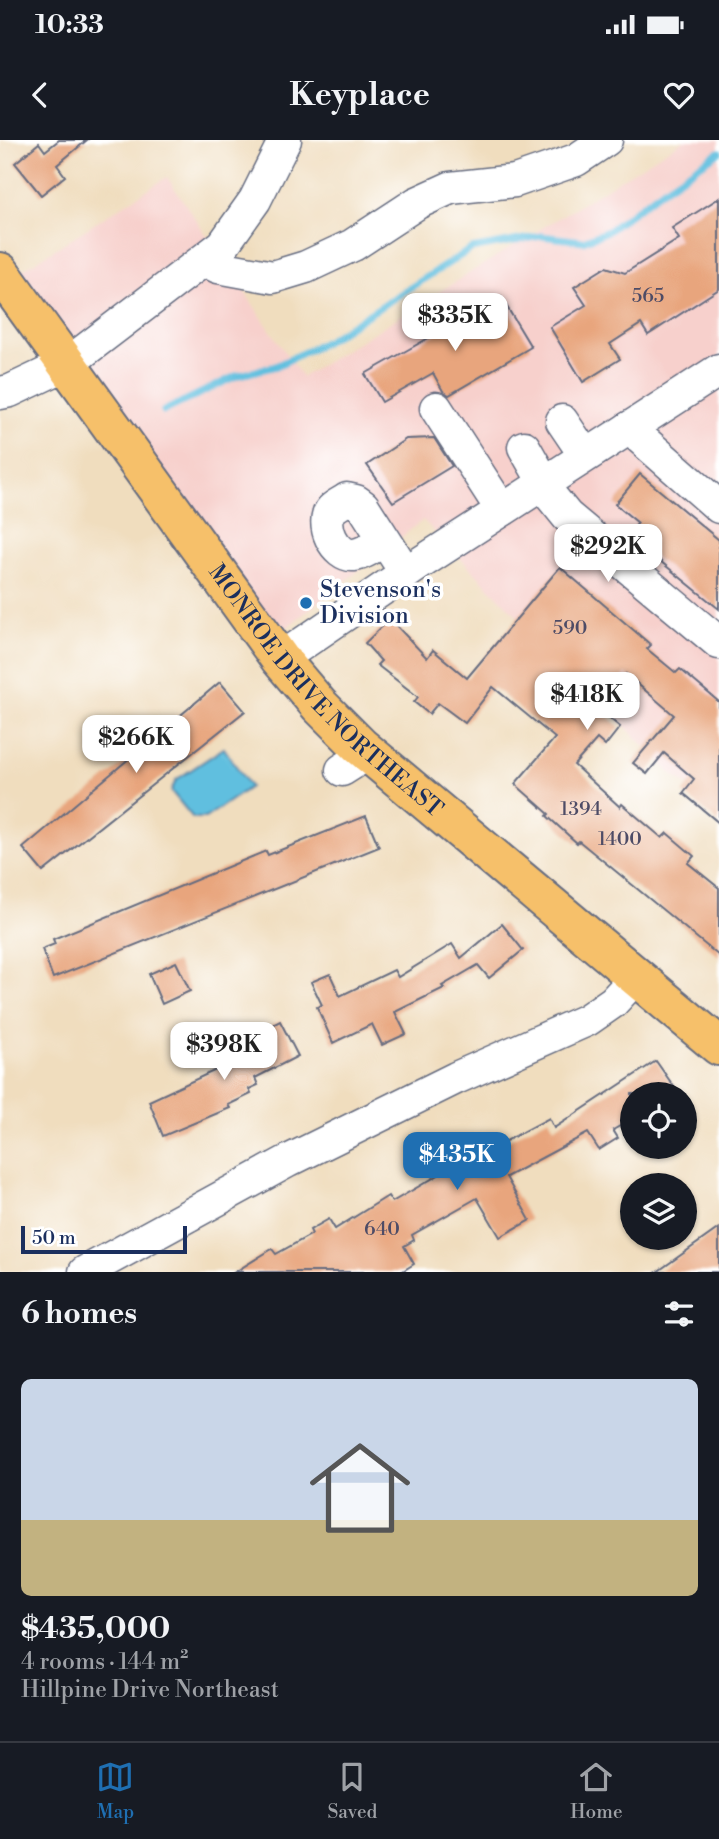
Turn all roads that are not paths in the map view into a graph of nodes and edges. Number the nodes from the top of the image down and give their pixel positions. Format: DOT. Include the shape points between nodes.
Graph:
graph roads {
  1 [pos="285,140"];
  2 [pos="606,140"];
  3 [pos="204,260"];
  4 [pos="0,272"];
  5 [pos="66,364"];
  6 [pos="714,384"];
  7 [pos="0,393"];
  8 [pos="436,408"];
  9 [pos="562,421"];
  10 [pos="629,428"];
  11 [pos="524,447"];
  12 [pos="585,456"];
  13 [pos="542,483"];
  14 [pos="719,507"];
  15 [pos="502,510"];
  16 [pos="384,539"];
  17 [pos="405,573"];
  18 [pos="719,643"];
  19 [pos="280,659"];
  20 [pos="636,976"];
  21 [pos="719,1046"];
  22 [pos="85,1272"];
  1 -- 3 [label="street" via="255,200 223,245"];
  2 -- 3 [label="street" via="576,160 515,180 450,188 417,203 353,246 273,277"];
  3 -- 5 [label="street"];
  4 -- 5 [label="main road, MONROE DRIVE NORTHEAST"];
  5 -- 7 [label="street"];
  5 -- 19 [label="main road, MONROE DRIVE NORTHEAST"];
  6 -- 10 [label="street"];
  8 -- 15 [label="street"];
  9 -- 12 [label="street"];
  10 -- 12 [label="street"];
  10 -- 14 [label="street"];
  11 -- 13 [label="street"];
  12 -- 13 [label="street"];
  13 -- 15 [label="street"];
  13 -- 18 [label="street" via="568,516"];
  15 -- 17 [label="street"];
  16 -- 17 [label="street"];
  17 -- 19 [label="street"];
  19 -- 20 [label="main road, MONROE DRIVE NORTHEAST" via="356,762"];
  20 -- 21 [label="main road, MONROE DRIVE NORTHEAST"];
  20 -- 22 [label="street" via="613,1002 587,1020 288,1161"];
}
